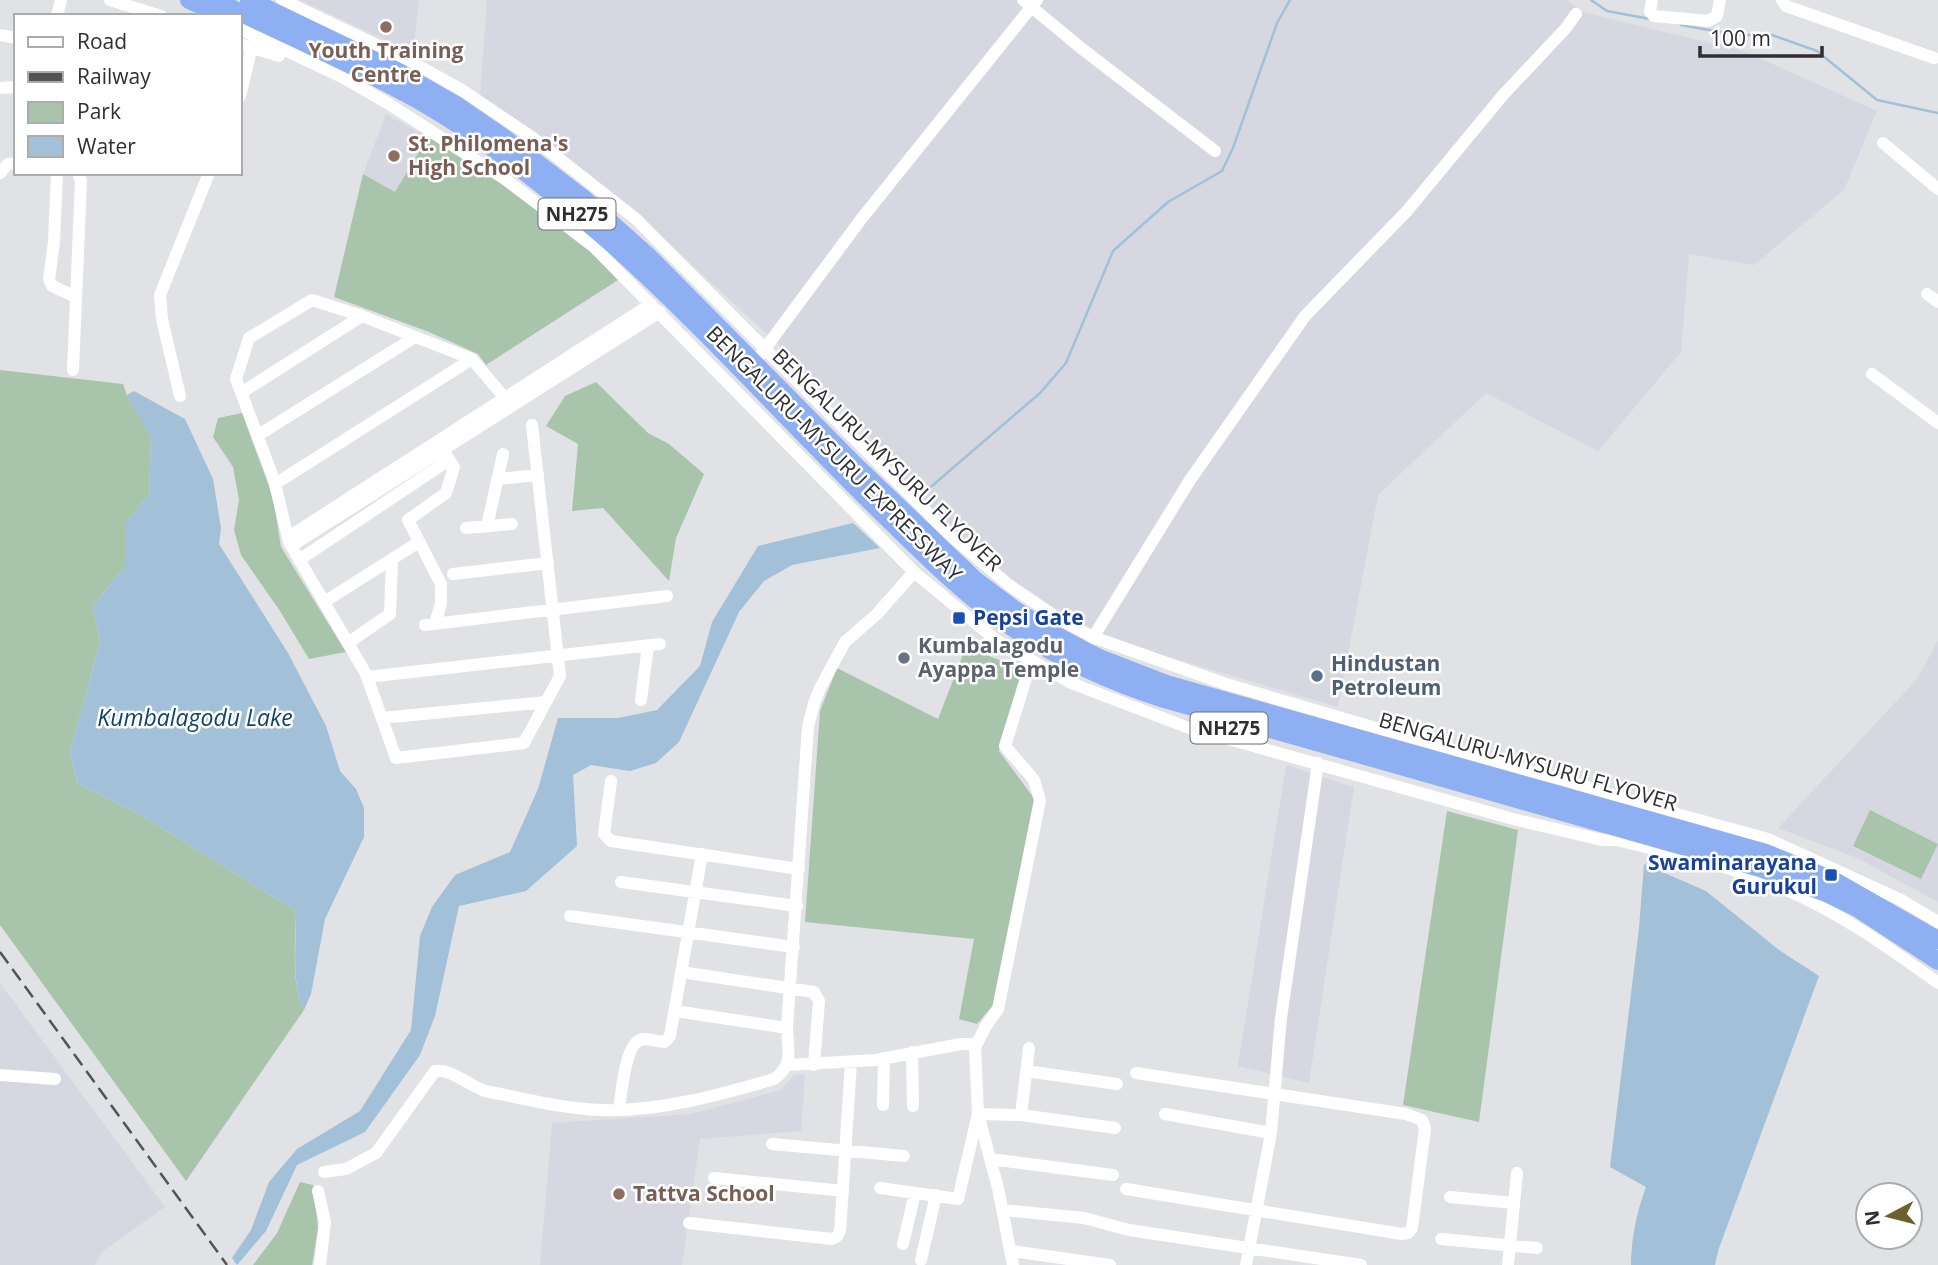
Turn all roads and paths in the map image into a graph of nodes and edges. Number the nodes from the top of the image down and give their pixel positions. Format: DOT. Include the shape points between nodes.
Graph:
graph roads {
  1 [pos="110,0"];
  2 [pos="179,0"];
  3 [pos="189,0"];
  4 [pos="214,0"];
  5 [pos="249,0"];
  6 [pos="264,0"];
  7 [pos="282,0"];
  8 [pos="1652,0"];
  9 [pos="1720,0"];
  10 [pos="1782,0"];
  11 [pos="1031,2"];
  12 [pos="129,11"];
  13 [pos="1576,13"];
  14 [pos="148,14"];
  15 [pos="208,14"];
  16 [pos="220,14"];
  17 [pos="242,23"];
  18 [pos="242,30"];
  19 [pos="246,45"];
  20 [pos="293,55"];
  21 [pos="1934,58"];
  22 [pos="242,79"];
  23 [pos="530,142"];
  24 [pos="1883,143"];
  25 [pos="1215,151"];
  26 [pos="14,163"];
  27 [pos="0,173"];
  28 [pos="57,175"];
  29 [pos="79,175"];
  30 [pos="208,175"];
  31 [pos="507,176"];
  32 [pos="1938,189"];
  33 [pos="1927,294"];
  34 [pos="76,297"];
  35 [pos="1938,302"];
  36 [pos="656,308"];
  37 [pos="362,316"];
  38 [pos="415,337"];
  39 [pos="762,352"];
  40 [pos="472,359"];
  41 [pos="73,370"];
  42 [pos="1872,374"];
  43 [pos="734,382"];
  44 [pos="241,393"];
  45 [pos="180,396"];
  46 [pos="507,402"];
  47 [pos="1938,423"];
  48 [pos="532,425"];
  49 [pos="257,436"];
  50 [pos="503,454"];
  51 [pos="446,455"];
  52 [pos="538,475"];
  53 [pos="497,479"];
  54 [pos="275,484"];
  55 [pos="512,524"];
  56 [pos="879,525"];
  57 [pos="486,526"];
  58 [pos="466,528"];
  59 [pos="289,542"];
  60 [pos="419,542"];
  61 [pos="299,560"];
  62 [pos="392,561"];
  63 [pos="548,563"];
  64 [pos="914,572"];
  65 [pos="453,574"];
  66 [pos="667,596"];
  67 [pos="324,602"];
  68 [pos="553,610"];
  69 [pos="1091,641"];
  70 [pos="348,643"];
  71 [pos="558,656"];
  72 [pos="1031,662"];
  73 [pos="367,677"];
  74 [pos="641,699"];
  75 [pos="546,702"];
  76 [pos="382,718"];
  77 [pos="1318,763"];
  78 [pos="611,781"];
  79 [pos="1648,806"];
  80 [pos="1616,840"];
  81 [pos="702,854"];
  82 [pos="799,869"];
  83 [pos="1859,880"];
  84 [pos="621,882"];
  85 [pos="695,892"];
  86 [pos="797,906"];
  87 [pos="569,916"];
  88 [pos="1844,919"];
  89 [pos="1888,919"];
  90 [pos="1938,922"];
  91 [pos="688,932"];
  92 [pos="1938,940"];
  93 [pos="794,947"];
  94 [pos="1938,961"];
  95 [pos="681,972"];
  96 [pos="1938,983"];
  97 [pos="790,989"];
  98 [pos="675,1011"];
  99 [pos="787,1028"];
  100 [pos="975,1047"];
  101 [pos="1029,1048"];
  102 [pos="912,1052"];
  103 [pos="884,1058"];
  104 [pos="851,1062"];
  105 [pos="788,1065"];
  106 [pos="814,1065"];
  107 [pos="1026,1071"];
  108 [pos="1136,1073"];
  109 [pos="0,1075"];
  110 [pos="55,1079"];
  111 [pos="1117,1084"];
  112 [pos="1275,1094"];
  113 [pos="883,1105"];
  114 [pos="912,1106"];
  115 [pos="619,1110"];
  116 [pos="978,1114"];
  117 [pos="1165,1114"];
  118 [pos="1021,1115"];
  119 [pos="1115,1128"];
  120 [pos="1271,1133"];
  121 [pos="772,1144"];
  122 [pos="845,1151"];
  123 [pos="904,1156"];
  124 [pos="990,1159"];
  125 [pos="324,1171"];
  126 [pos="1517,1173"];
  127 [pos="1113,1175"];
  128 [pos="714,1178"];
  129 [pos="880,1188"];
  130 [pos="1126,1189"];
  131 [pos="318,1191"];
  132 [pos="842,1191"];
  133 [pos="915,1193"];
  134 [pos="936,1195"];
  135 [pos="1450,1197"];
  136 [pos="1514,1203"];
  137 [pos="1003,1210"];
  138 [pos="1255,1211"];
  139 [pos="689,1223"];
  140 [pos="1441,1239"];
  141 [pos="903,1244"];
  142 [pos="1510,1245"];
  143 [pos="1249,1247"];
  144 [pos="1537,1248"];
  145 [pos="1012,1251"];
  146 [pos="921,1261"];
  147 [pos="320,1265"];
  148 [pos="1013,1265"];
  149 [pos="1110,1265"];
  150 [pos="1246,1265"];
  151 [pos="1361,1265"];
  152 [pos="1508,1265"];
  1 -- 12 [label="street"];
  2 -- 15 [label="street"];
  3 -- 16 [label="highway"];
  4 -- 56 [label="highway, BENGALURU-MYSURU EXPRESSWAY / NH275" via="448,118 574,211 639,268"];
  5 -- 89 [label="highway, BENGALURU-MYSURU FLYOVER / NH275" via="438,94 584,199 649,257 947,555 995,596 1056,636 1166,684 1741,845 1833,880"];
  6 -- 23 [label="highway, NH275" via="408,69"];
  7 -- 23 [label="street, NH275" via="462,90"];
  8 -- 9 [label="street" via="1654,16 1708,21 1717,16"];
  10 -- 21 [label="street" via="1786,6"];
  11 -- 25 [label="street" via="1081,48"];
  11 -- 39 [label="street"];
  12 -- 14 [label="street"];
  13 -- 69 [label="street" via="1406,211 1306,316 1190,480"];
  17 -- 31 [label="highway, BENGALURU-MYSURU EXPRESSWAY / NH275" via="404,103"];
  18 -- 20 [label="street, BENGALURU-MYSURU EXPRESSWAY / NH275"];
  19 -- 20 [label="street" via="290,60"];
  19 -- 22 [label="street"];
  20 -- 31 [label="street, BENGALURU-MYSURU EXPRESSWAY / NH275" via="367,91"];
  23 -- 31 [label="street"];
  23 -- 39 [label="highway, NH275" via="616,214 706,304"];
  24 -- 32 [label="street"];
  26 -- 27 [label="street"];
  28 -- 34 [label="street" via="49,279 52,286"];
  29 -- 34 [label="street"];
  30 -- 45 [label="street" via="160,295"];
  31 -- 36 [label="street, BENGALURU-MYSURU EXPRESSWAY / NH275" via="594,247"];
  31 -- 43 [label="highway, BENGALURU-MYSURU EXPRESSWAY / NH275" via="584,229 648,289"];
  33 -- 35 [label="street"];
  34 -- 41 [label="street"];
  36 -- 43 [label="street, BENGALURU-MYSURU EXPRESSWAY / NH275"];
  36 -- 46 [label="street"];
  37 -- 38 [label="street"];
  37 -- 44 [label="street"];
  37 -- 44 [label="street" via="312,300 249,338 236,379"];
  38 -- 40 [label="street"];
  38 -- 49 [label="street"];
  39 -- 43 [label="street"];
  39 -- 69 [label="highway, NH275" via="993,584 1035,614"];
  40 -- 46 [label="street"];
  40 -- 54 [label="street"];
  42 -- 47 [label="street"];
  43 -- 56 [label="highway, BENGALURU-MYSURU EXPRESSWAY / NH275"];
  44 -- 49 [label="street"];
  46 -- 51 [label="street"];
  46 -- 59 [label="street" via="290,536"];
  48 -- 52 [label="street"];
  49 -- 54 [label="street"];
  50 -- 53 [label="street"];
  51 -- 59 [label="street" via="296,543"];
  51 -- 60 [label="street" via="454,467 446,493 408,520"];
  51 -- 61 [label="street"];
  52 -- 53 [label="street"];
  52 -- 63 [label="street"];
  53 -- 57 [label="street"];
  54 -- 59 [label="street"];
  55 -- 57 [label="street"];
  56 -- 64 [label="street, BENGALURU-MYSURU EXPRESSWAY / NH275"];
  56 -- 80 [label="highway, BENGALURU-MYSURU EXPRESSWAY / NH275" via="994,626 1092,681 1213,724 1601,832"];
  56 -- 89 [label="highway, BENGALURU-MYSURU FLYOVER / NH275" via="1049,650 1115,682 1737,860"];
  57 -- 58 [label="street"];
  59 -- 61 [label="street"];
  60 -- 62 [label="street"];
  60 -- 68 [label="street" via="441,584 441,603 430,624"];
  61 -- 67 [label="street"];
  62 -- 67 [label="street"];
  62 -- 70 [label="street" via="390,614"];
  63 -- 65 [label="street"];
  63 -- 68 [label="street"];
  64 -- 72 [label="street, BENGALURU-MYSURU EXPRESSWAY / NH275" via="967,618"];
  64 -- 82 [label="street" via="845,642 814,703 808,727"];
  66 -- 68 [label="street"];
  67 -- 70 [label="street"];
  68 -- 71 [label="street"];
  69 -- 79 [label="highway, NH275" via="1158,671 1461,761 1611,801"];
  70 -- 73 [label="street"];
  71 -- 73 [label="street"];
  71 -- 74 [label="street" via="654,645"];
  71 -- 75 [label="street" via="560,676"];
  72 -- 77 [label="street, BENGALURU-MYSURU EXPRESSWAY / NH275" via="1071,683 1189,728"];
  72 -- 100 [label="street" via="1004,746 1034,780 1040,800 999,1009"];
  73 -- 76 [label="street"];
  75 -- 76 [label="street"];
  75 -- 76 [label="street" via="524,743 396,758"];
  77 -- 80 [label="street, BENGALURU-MYSURU EXPRESSWAY / NH275" via="1513,819"];
  77 -- 112 [label="street" via="1281,1018"];
  78 -- 81 [label="street" via="607,839"];
  79 -- 83 [label="street, NH275" via="1768,839"];
  80 -- 88 [label="street, BENGALURU-MYSURU EXPRESSWAY / NH275" via="1737,871"];
  81 -- 82 [label="street"];
  81 -- 85 [label="street"];
  82 -- 86 [label="street"];
  83 -- 88 [label="street"];
  83 -- 90 [label="street, NH275"];
  84 -- 85 [label="street"];
  85 -- 86 [label="street"];
  85 -- 91 [label="street"];
  86 -- 93 [label="street"];
  87 -- 91 [label="street"];
  88 -- 96 [label="street, BENGALURU-MYSURU EXPRESSWAY / NH275"];
  89 -- 92 [label="highway, NH275"];
  89 -- 94 [label="highway, NH275"];
  91 -- 93 [label="street"];
  91 -- 95 [label="street"];
  93 -- 97 [label="street"];
  95 -- 97 [label="street"];
  95 -- 98 [label="street"];
  97 -- 99 [label="street"];
  97 -- 106 [label="street" via="818,995"];
  98 -- 99 [label="street"];
  98 -- 115 [label="street" via="668,1040 644,1039 634,1045 623,1073"];
  99 -- 105 [label="street"];
  100 -- 102 [label="street" via="961,1044"];
  100 -- 116 [label="street"];
  101 -- 107 [label="street"];
  102 -- 103 [label="street"];
  102 -- 114 [label="street"];
  103 -- 104 [label="street"];
  103 -- 113 [label="street"];
  104 -- 106 [label="street"];
  104 -- 122 [label="street"];
  105 -- 106 [label="street"];
  105 -- 115 [label="street" via="774,1079 761,1083"];
  107 -- 111 [label="street"];
  107 -- 118 [label="street"];
  108 -- 112 [label="street"];
  109 -- 110 [label="street"];
  112 -- 120 [label="street"];
  112 -- 138 [label="street" via="1406,1114 1422,1121 1412,1228 1402,1234"];
  115 -- 125 [label="street" via="587,1109 485,1091 444,1070 427,1079 376,1153 346,1169"];
  116 -- 118 [label="street"];
  116 -- 124 [label="street"];
  116 -- 134 [label="street" via="958,1199"];
  117 -- 120 [label="street"];
  118 -- 119 [label="street"];
  120 -- 138 [label="street"];
  121 -- 122 [label="street"];
  122 -- 123 [label="street"];
  122 -- 132 [label="street"];
  124 -- 127 [label="street"];
  124 -- 137 [label="street"];
  126 -- 136 [label="street"];
  128 -- 132 [label="street"];
  129 -- 133 [label="street"];
  130 -- 138 [label="street"];
  131 -- 147 [label="street" via="325,1222"];
  132 -- 139 [label="street" via="839,1235 832,1239"];
  133 -- 134 [label="street"];
  133 -- 141 [label="street"];
  134 -- 146 [label="street"];
  135 -- 136 [label="street"];
  136 -- 142 [label="street"];
  137 -- 143 [label="street" via="1084,1218 1129,1230"];
  137 -- 145 [label="street"];
  138 -- 143 [label="street"];
  140 -- 142 [label="street"];
  142 -- 144 [label="street"];
  142 -- 152 [label="street"];
  143 -- 150 [label="street"];
  143 -- 151 [label="street"];
  145 -- 148 [label="street"];
  145 -- 149 [label="street"];
}
